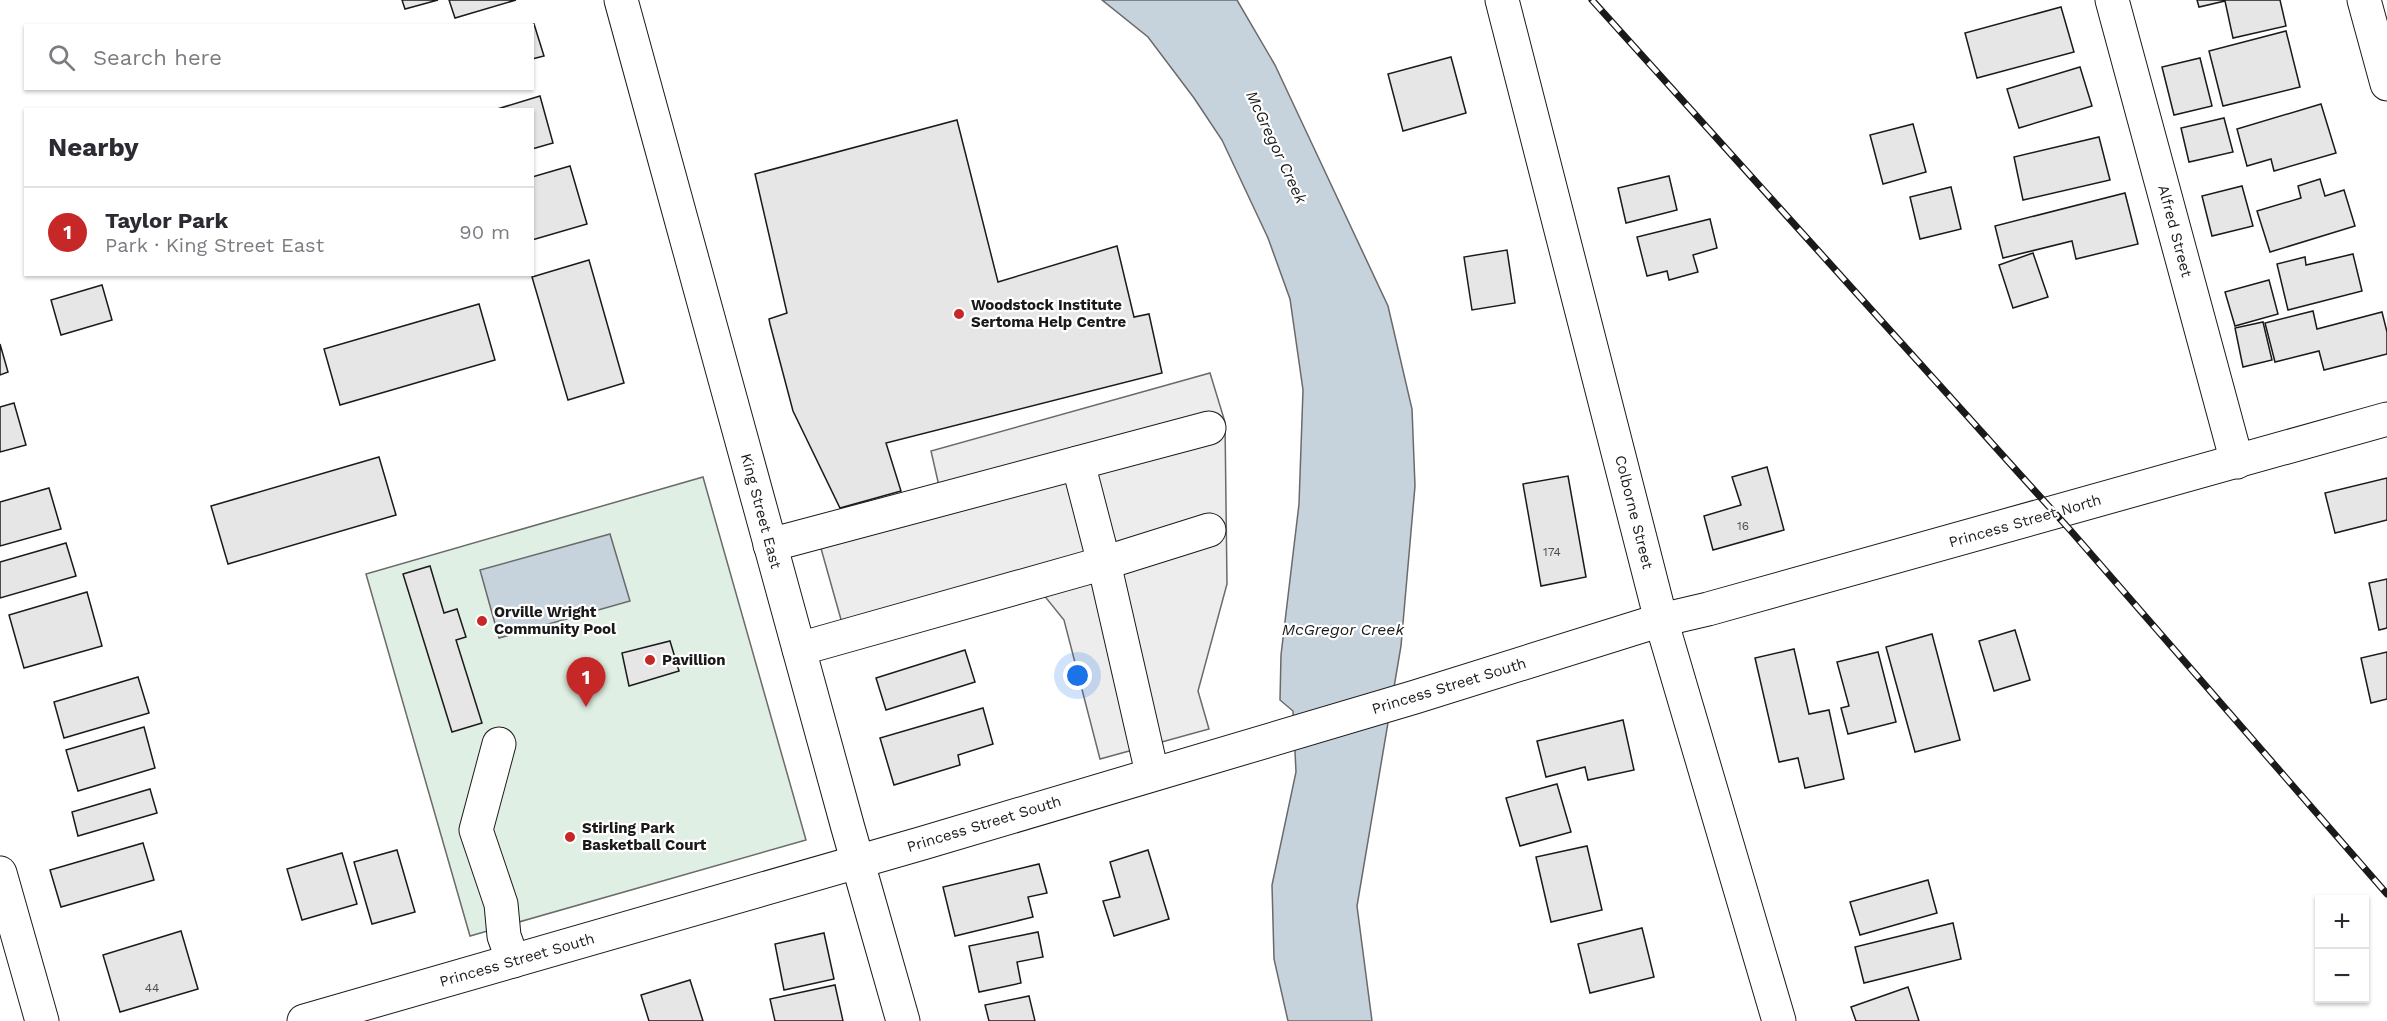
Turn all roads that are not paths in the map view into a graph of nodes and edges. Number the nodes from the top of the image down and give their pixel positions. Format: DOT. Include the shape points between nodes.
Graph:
graph roads {
  1 [pos="621,0"];
  2 [pos="1502,0"];
  3 [pos="2112,0"];
  4 [pos="2364,0"];
  5 [pos="2387,84"];
  6 [pos="2387,419"];
  7 [pos="1209,428"];
  8 [pos="2237,462"];
  9 [pos="1078,463"];
  10 [pos="1209,530"];
  11 [pos="770,545"];
  12 [pos="1104,563"];
  13 [pos="1661,620"];
  14 [pos="799,649"];
  15 [pos="499,744"];
  16 [pos="1152,774"];
  17 [pos="857,861"];
  18 [pos="0,873"];
  19 [pos="513,961"];
  20 [pos="42,1021"];
  21 [pos="304,1021"];
  22 [pos="903,1021"];
  23 [pos="1779,1021"];
  1 -- 11 [label="street, King Street East"];
  2 -- 13 [label="street, Colborne Street"];
  3 -- 8 [label="street, Alfred Street"];
  4 -- 5 [label="street"];
  6 -- 8 [label="street, Princess Street North"];
  7 -- 9 [label="street"];
  8 -- 13 [label="street, Princess Street North"];
  9 -- 11 [label="street"];
  9 -- 12 [label="street"];
  10 -- 12 [label="street"];
  11 -- 14 [label="street, King Street East"];
  12 -- 14 [label="street"];
  12 -- 16 [label="street"];
  13 -- 16 [label="street, Princess Street South"];
  13 -- 23 [label="street, Colborne Street"];
  14 -- 17 [label="street, King Street East"];
  15 -- 19 [label="street" via="476,830 501,904 504,936"];
  16 -- 17 [label="street, Princess Street South"];
  17 -- 19 [label="street, Princess Street South"];
  17 -- 22 [label="street, King Street East"];
  18 -- 20 [label="street"];
  19 -- 21 [label="street, Princess Street South"];
}
